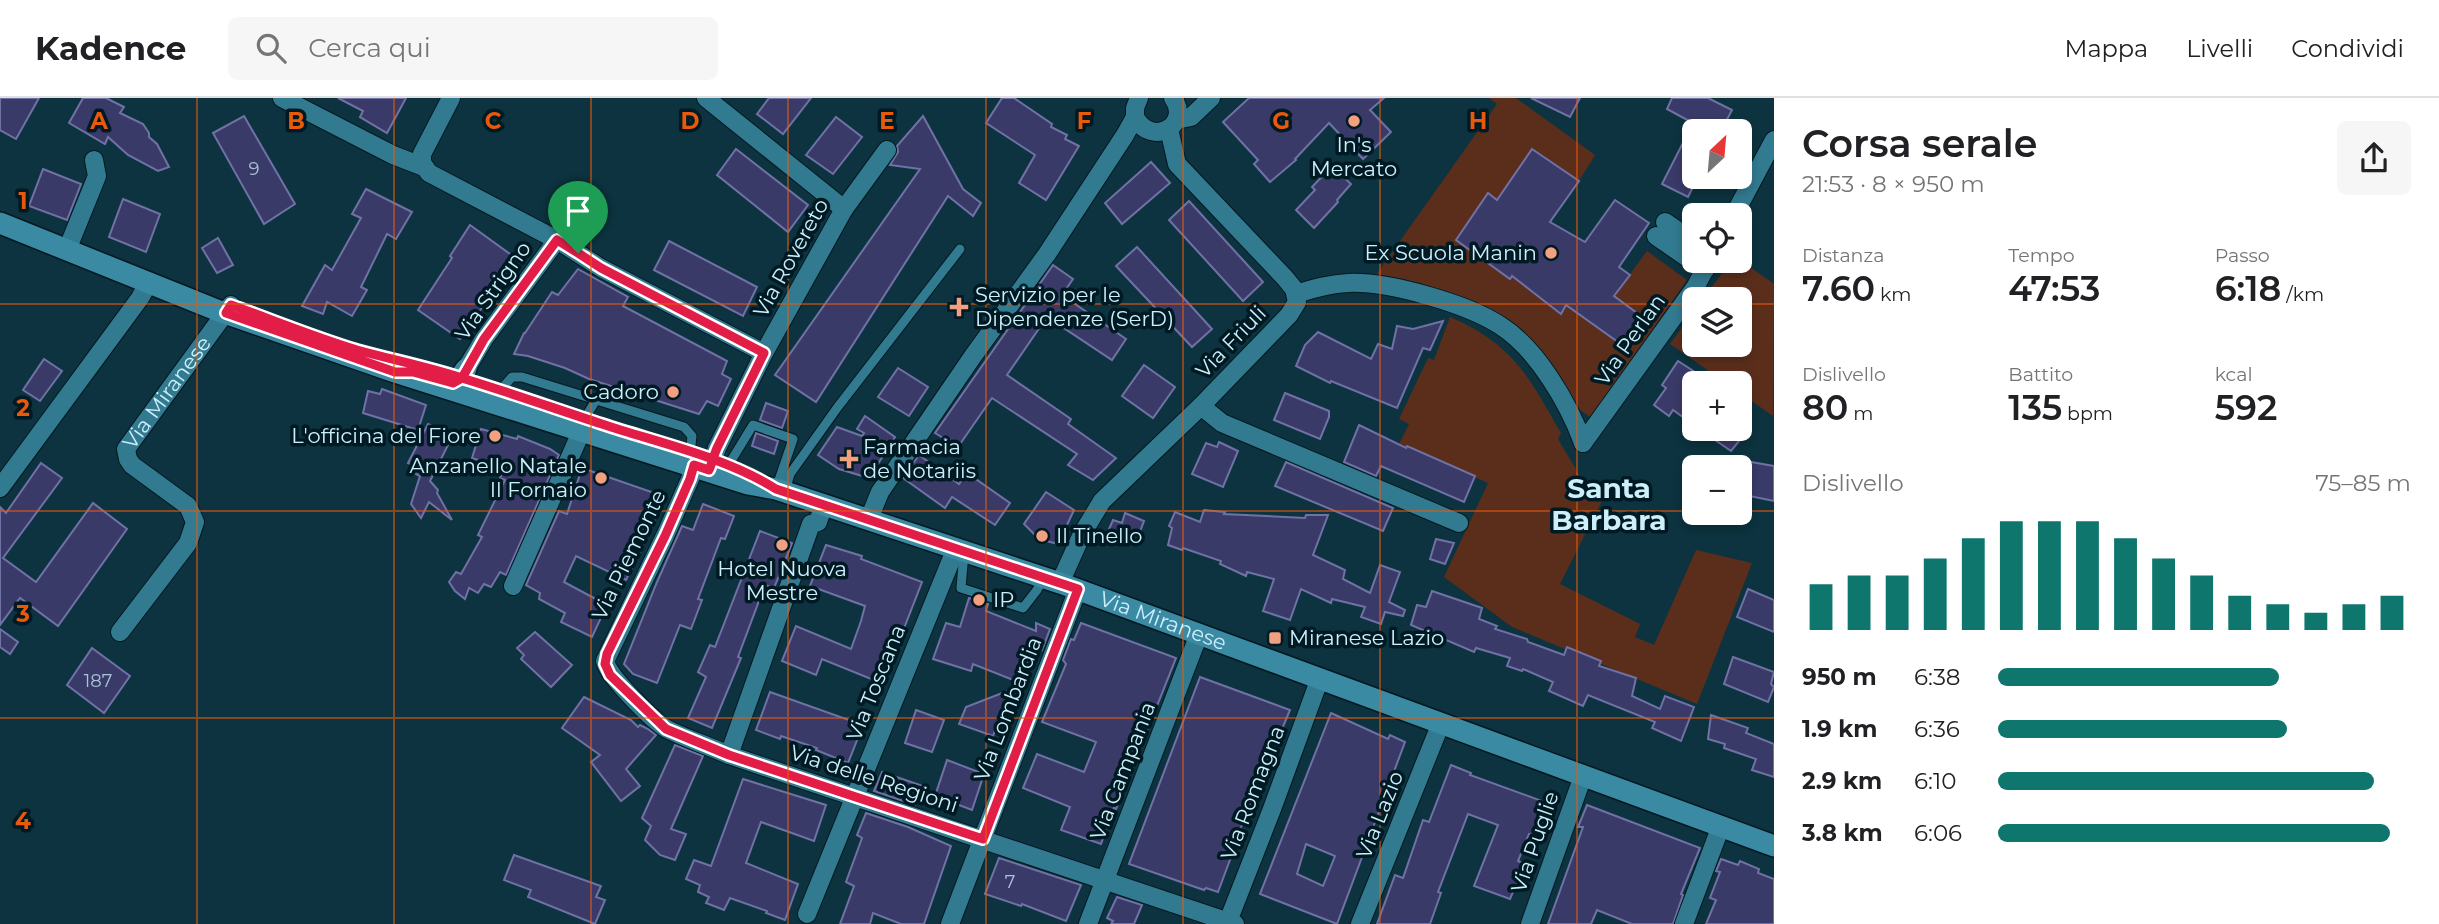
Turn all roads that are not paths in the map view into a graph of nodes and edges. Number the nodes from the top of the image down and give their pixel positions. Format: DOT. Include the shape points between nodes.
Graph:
graph roads {
  1 [pos="282,98"];
  2 [pos="451,98"];
  3 [pos="706,98"];
  4 [pos="1139,98"];
  5 [pos="1173,98"];
  6 [pos="1195,98"];
  7 [pos="1211,98"];
  8 [pos="1135,117"];
  9 [pos="1172,125"];
  10 [pos="1774,141"];
  11 [pos="887,150"];
  12 [pos="94,160"];
  13 [pos="430,172"];
  14 [pos="1740,203"];
  15 [pos="844,209"];
  16 [pos="0,223"];
  17 [pos="1682,238"];
  18 [pos="557,240"];
  19 [pos="1682,245"];
  20 [pos="960,249"];
  21 [pos="67,250"];
  22 [pos="1703,273"];
  23 [pos="149,282"];
  24 [pos="1296,294"];
  25 [pos="228,309"];
  26 [pos="764,353"];
  27 [pos="395,372"];
  28 [pos="464,373"];
  29 [pos="507,396"];
  30 [pos="1201,406"];
  31 [pos="588,415"];
  32 [pos="707,462"];
  33 [pos="0,488"];
  34 [pos="780,490"];
  35 [pos="824,504"];
  36 [pos="869,519"];
  37 [pos="1459,523"];
  38 [pos="960,549"];
  39 [pos="1061,583"];
  40 [pos="513,586"];
  41 [pos="120,632"];
  42 [pos="1199,634"];
  43 [pos="605,664"];
  44 [pos="1320,678"];
  45 [pos="1441,723"];
  46 [pos="729,755"];
  47 [pos="1584,776"];
  48 [pos="854,797"];
  49 [pos="1721,826"];
  50 [pos="983,839"];
  51 [pos="1774,846"];
  52 [pos="1106,881"];
  53 [pos="807,914"];
  54 [pos="1230,923"];
  55 [pos="950,924"];
  56 [pos="1088,924"];
  57 [pos="1360,924"];
  58 [pos="1530,924"];
  59 [pos="1684,924"];
  1 -- 13 [label="street"];
  2 -- 13 [label="street" via="424,148 422,159"];
  3 -- 15 [label="street"];
  4 -- 8 [label="street"];
  5 -- 6 [label="street"];
  5 -- 9 [label="street" via="1178,111"];
  7 -- 9 [label="street" via="1191,117"];
  8 -- 9 [label="street" via="1147,131 1161,132"];
  8 -- 36 [label="street" via="1047,254 880,492"];
  9 -- 24 [label="street" via="1177,164"];
  10 -- 14 [label="street"];
  11 -- 15 [label="street, Via Rovereto"];
  12 -- 21 [label="street" via="97,176"];
  13 -- 18 [label="street"];
  15 -- 26 [label="street, Via Rovereto"];
  16 -- 21 [label="street, Via Miranese"];
  17 -- 19 [label="street" via="1661,229"];
  18 -- 26 [label="street"];
  18 -- 28 [label="street, Via Strigno"];
  20 -- 34 [label="lane"];
  21 -- 23 [label="street, Via Miranese"];
  22 -- 24 [label="street, Via Perlan" via="1583,443 1542,369 1501,326 1462,307 1367,283 1331,284"];
  23 -- 25 [label="street, Via Miranese"];
  23 -- 33 [label="street"];
  24 -- 30 [label="street, Via Friuli" via="1294,308"];
  25 -- 27 [label="street, Via Miranese"];
  25 -- 28 [label="street, Via Miranese" via="355,349"];
  25 -- 41 [label="street, Via Miranese" via="126,449 132,465 188,506 195,522 188,543"];
  26 -- 32 [label="street, Via Rovereto"];
  27 -- 28 [label="street" via="453,383"];
  27 -- 29 [label="street, Via Miranese"];
  28 -- 29 [label="street" via="466,386"];
  29 -- 31 [label="street, Via Miranese"];
  29 -- 31 [label="lane" via="508,380 518,376"];
  30 -- 37 [label="street" via="1222,423"];
  30 -- 39 [label="street, Via Friuli" via="1090,517"];
  31 -- 32 [label="street, Via Miranese"];
  31 -- 32 [label="street, Via Miranese" via="667,456"];
  31 -- 40 [label="street"];
  32 -- 34 [label="street, Via Miranese" via="752,474"];
  32 -- 34 [label="lane" via="753,425 793,439"];
  32 -- 43 [label="street, Via Piemonte" via="690,479"];
  34 -- 35 [label="street, Via Miranese"];
  35 -- 36 [label="street, Via Miranese"];
  35 -- 46 [label="street" via="818,522 811,524"];
  36 -- 38 [label="street, Via Miranese"];
  38 -- 39 [label="street, Via Miranese"];
  38 -- 39 [label="lane" via="961,587 1023,608 1037,590"];
  38 -- 48 [label="street, Via Toscana"];
  39 -- 42 [label="street, Via Miranese"];
  39 -- 50 [label="street, Via Lombardia"];
  42 -- 44 [label="street, Via Miranese"];
  42 -- 52 [label="street, Via Campania"];
  43 -- 46 [label="street, Via delle Regioni" via="615,681 663,726"];
  44 -- 45 [label="street, Via Miranese"];
  44 -- 54 [label="street, Via Romagna"];
  45 -- 47 [label="street, Via Miranese"];
  45 -- 57 [label="street, Via Lazio"];
  46 -- 48 [label="street, Via delle Regioni"];
  47 -- 49 [label="street, Via Miranese"];
  47 -- 58 [label="street, Via Puglie"];
  48 -- 50 [label="street, Via delle Regioni"];
  48 -- 53 [label="street, Via Toscana"];
  49 -- 51 [label="street, Via Miranese"];
  49 -- 59 [label="street"];
  50 -- 52 [label="street, Via delle Regioni"];
  50 -- 55 [label="street, Via Lombardia"];
  52 -- 54 [label="street, Via delle Regioni"];
  52 -- 56 [label="street, Via Campania"];
}
